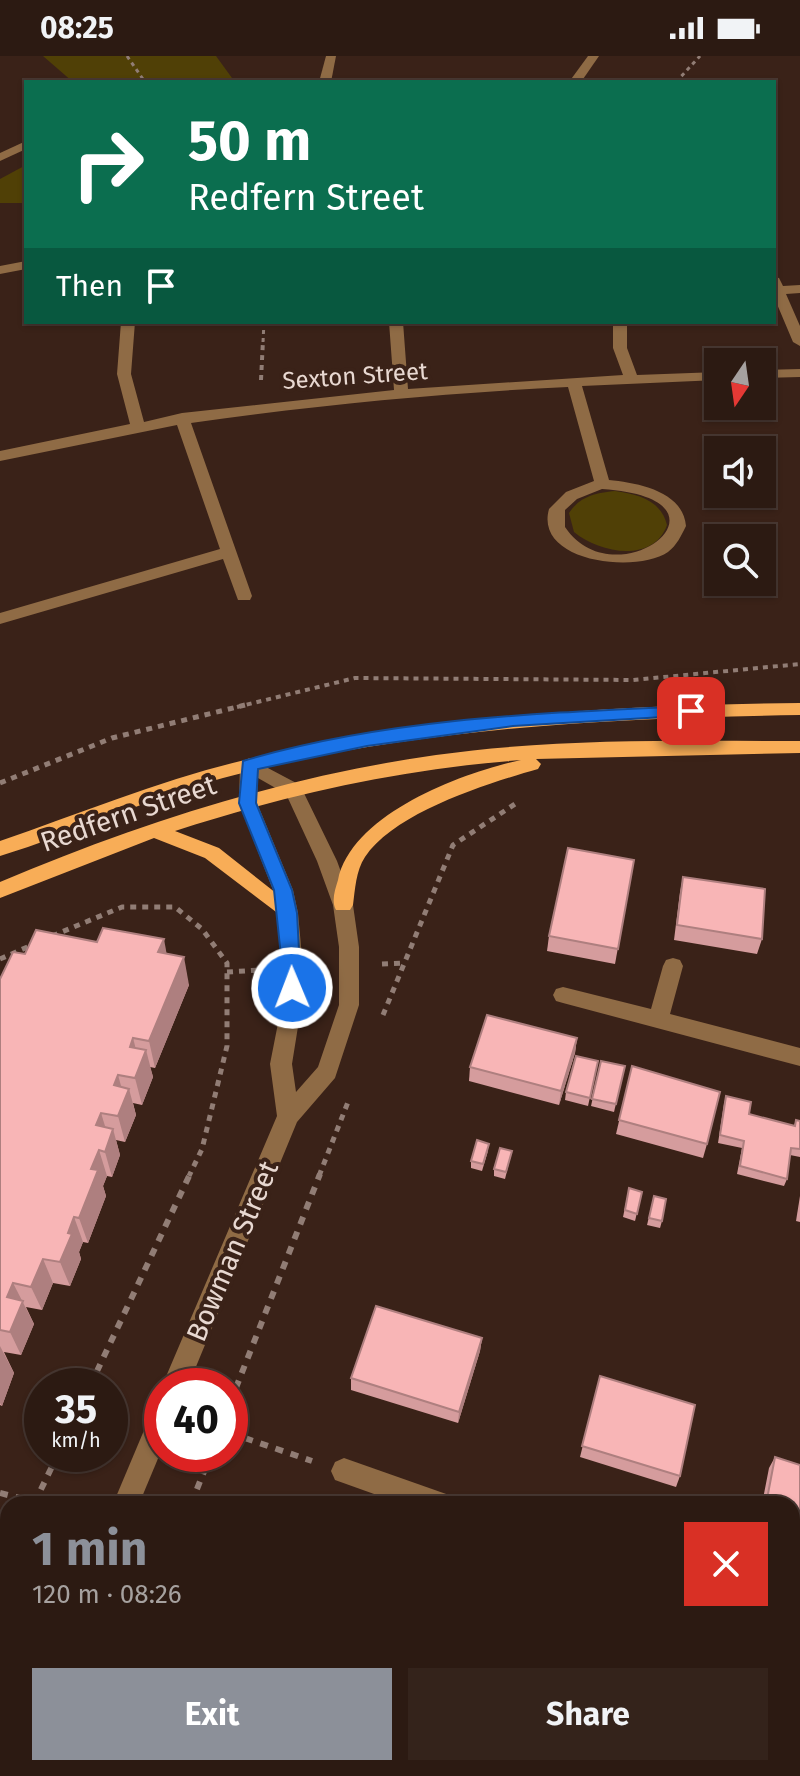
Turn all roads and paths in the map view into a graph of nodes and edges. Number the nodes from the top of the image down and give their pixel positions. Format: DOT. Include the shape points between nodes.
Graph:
graph roads {
  1 [pos="127,56"];
  2 [pos="331,56"];
  3 [pos="594,56"];
  4 [pos="700,56"];
  5 [pos="144,80"];
  6 [pos="325,80"];
  7 [pos="576,80"];
  8 [pos="678,80"];
  9 [pos="24,146"];
  10 [pos="0,157"];
  11 [pos="24,265"];
  12 [pos="0,270"];
  13 [pos="776,286"];
  14 [pos="800,289"];
  15 [pos="128,324"];
  16 [pos="264,324"];
  17 [pos="396,324"];
  18 [pos="620,324"];
  19 [pos="800,342"];
  20 [pos="800,373"];
  21 [pos="776,374"];
  22 [pos="704,376"];
  23 [pos="632,379"];
  24 [pos="574,383"];
  25 [pos="401,394"];
  26 [pos="260,405"];
  27 [pos="182,417"];
  28 [pos="138,425"];
  29 [pos="0,456"];
  30 [pos="602,484"];
  31 [pos="229,552"];
  32 [pos="244,596"];
  33 [pos="0,619"];
  34 [pos="800,664"];
  35 [pos="800,709"];
  36 [pos="800,747"];
  37 [pos="643,749"];
  38 [pos="249,765"];
  39 [pos="0,783"];
  40 [pos="293,790"];
  41 [pos="526,798"];
  42 [pos="248,803"];
  43 [pos="159,832"];
  44 [pos="0,849"];
  45 [pos="0,890"];
  46 [pos="343,905"];
  47 [pos="288,913"];
  48 [pos="0,959"];
  49 [pos="673,966"];
  50 [pos="563,995"];
  51 [pos="383,1017"];
  52 [pos="658,1021"];
  53 [pos="800,1057"];
  54 [pos="350,1097"];
  55 [pos="288,1116"];
  56 [pos="99,1368"];
  57 [pos="183,1368"];
  58 [pos="244,1368"];
  59 [pos="248,1439"];
  60 [pos="144,1461"];
  61 [pos="344,1471"];
  62 [pos="50,1472"];
  63 [pos="204,1472"];
  64 [pos="38,1496"];
  65 [pos="129,1496"];
  66 [pos="194,1496"];
  67 [pos="417,1496"];
  1 -- 5 [label="path"];
  2 -- 6 [label="street"];
  3 -- 7 [label="street"];
  4 -- 8 [label="path"];
  9 -- 10 [label="street"];
  11 -- 12 [label="street"];
  13 -- 14 [label="street"];
  13 -- 19 [label="street"];
  15 -- 28 [label="street" via="122,370"];
  16 -- 26 [label="path"];
  17 -- 25 [label="street"];
  18 -- 23 [label="street" via="620,348"];
  20 -- 21 [label="street"];
  22 -- 23 [label="street, Sexton Street"];
  23 -- 24 [label="street, Sexton Street"];
  24 -- 25 [label="street, Sexton Street"];
  24 -- 30 [label="street"];
  25 -- 26 [label="street, Sexton Street"];
  26 -- 27 [label="street, Sexton Street"];
  27 -- 28 [label="street, Sexton Street"];
  27 -- 31 [label="street"];
  28 -- 29 [label="street, Sexton Street"];
  30 -- 30 [label="street" via="641,489 670,506 677,530 671,541 658,550 621,558 601,556 567,541 557,529 558,505 576,491"];
  31 -- 32 [label="street"];
  31 -- 33 [label="street"];
  34 -- 39 [label="path" via="633,680 355,678 112,738"];
  35 -- 38 [label="main road, Redfern Street" via="537,718 367,740"];
  36 -- 37 [label="main road, Redfern Street"];
  37 -- 40 [label="main road, Redfern Street" via="404,767"];
  37 -- 46 [label="main road" via="516,766 383,827 357,853"];
  38 -- 40 [label="street"];
  38 -- 42 [label="street"];
  38 -- 44 [label="main road, Redfern Street"];
  40 -- 42 [label="main road, Redfern Street"];
  40 -- 46 [label="street, Bowman Street"];
  41 -- 51 [label="path" via="453,845"];
  42 -- 43 [label="main road, Redfern Street"];
  42 -- 47 [label="street"];
  43 -- 45 [label="main road, Redfern Street"];
  43 -- 47 [label="main road" via="212,853"];
  46 -- 55 [label="street, Bowman Street" via="349,1005 327,1072"];
  47 -- 55 [label="street" via="291,1008 281,1064"];
  48 -- 56 [label="path" via="122,907 175,907 202,929 227,963 227,1046 202,1149"];
  49 -- 52 [label="street"];
  50 -- 52 [label="street"];
  52 -- 53 [label="street"];
  54 -- 58 [label="path"];
  55 -- 57 [label="street, Bowman Street"];
  59 -- 61 [label="path"];
  60 -- 65 [label="street"];
  61 -- 67 [label="street"];
  62 -- 64 [label="path"];
  63 -- 66 [label="path"];
}
